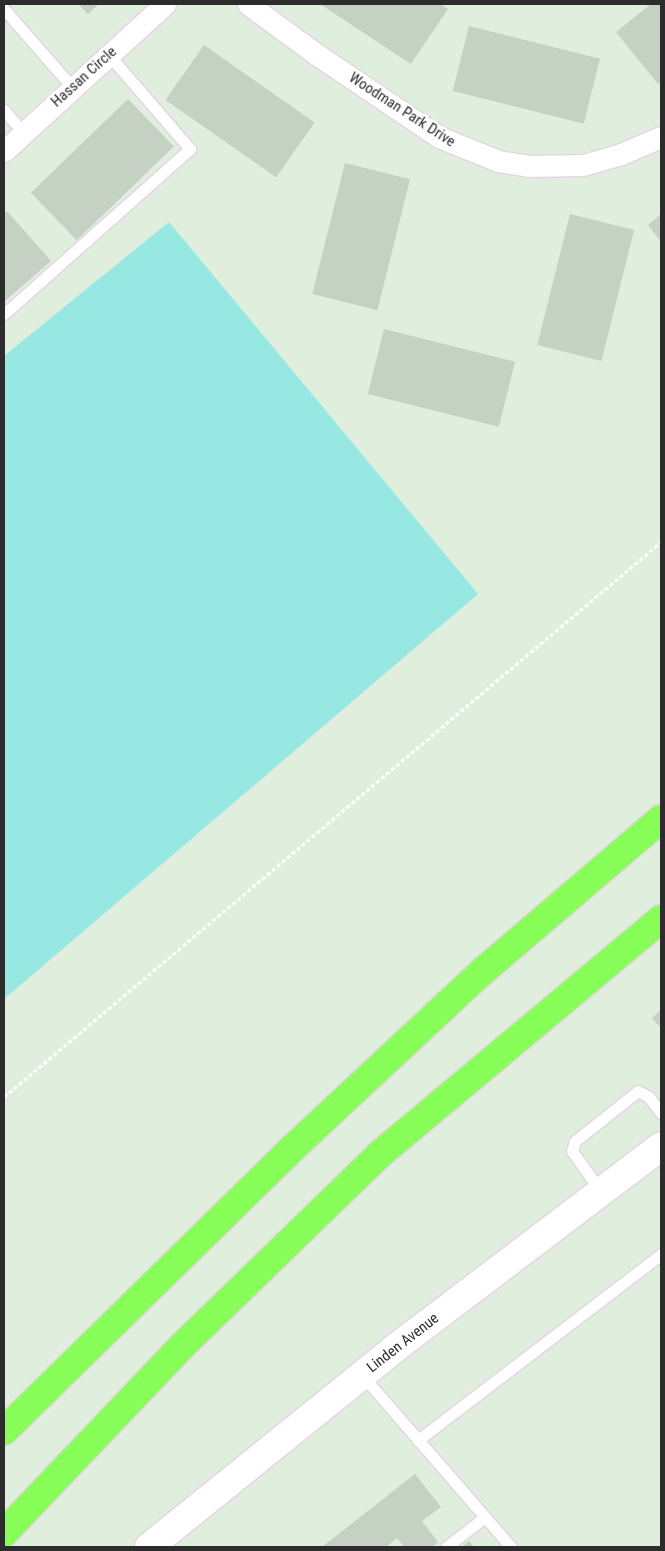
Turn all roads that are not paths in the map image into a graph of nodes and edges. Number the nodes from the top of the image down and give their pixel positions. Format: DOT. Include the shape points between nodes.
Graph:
graph roads {
  1 [pos="165,4"];
  2 [pos="248,4"];
  3 [pos="4,10"];
  4 [pos="109,55"];
  5 [pos="73,88"];
  6 [pos="4,110"];
  7 [pos="23,133"];
  8 [pos="661,137"];
  9 [pos="4,151"];
  10 [pos="4,314"];
  11 [pos="661,797"];
  12 [pos="661,819"];
  13 [pos="661,919"];
  14 [pos="483,970"];
  15 [pos="661,1113"];
  16 [pos="661,1146"];
  17 [pos="601,1192"];
  18 [pos="661,1254"];
  19 [pos="362,1375"];
  20 [pos="4,1431"];
  21 [pos="418,1440"];
  22 [pos="485,1517"];
  23 [pos="4,1533"];
  24 [pos="149,1547"];
  25 [pos="446,1547"];
  26 [pos="511,1547"];
  1 -- 4 [label="street, Hassan Circle"];
  2 -- 8 [label="street, Woodman Park Drive" via="439,137 498,161 528,166 583,165"];
  3 -- 5 [label="lane"];
  4 -- 5 [label="street, Hassan Circle"];
  4 -- 10 [label="lane" via="190,149"];
  5 -- 7 [label="street, Hassan Circle"];
  6 -- 7 [label="lane"];
  7 -- 9 [label="street, Hassan Circle"];
  11 -- 14 [label="highway"];
  12 -- 14 [label="highway"];
  13 -- 23 [label="highway" via="380,1154 182,1346"];
  14 -- 20 [label="highway" via="293,1148"];
  15 -- 17 [label="lane" via="649,1096 638,1091 575,1141 572,1151"];
  16 -- 17 [label="main road, Linden Avenue"];
  17 -- 19 [label="main road, Linden Avenue"];
  18 -- 21 [label="lane"];
  19 -- 21 [label="lane"];
  19 -- 24 [label="main road, Linden Avenue"];
  21 -- 22 [label="lane"];
  22 -- 25 [label="lane"];
  22 -- 26 [label="lane"];
}
